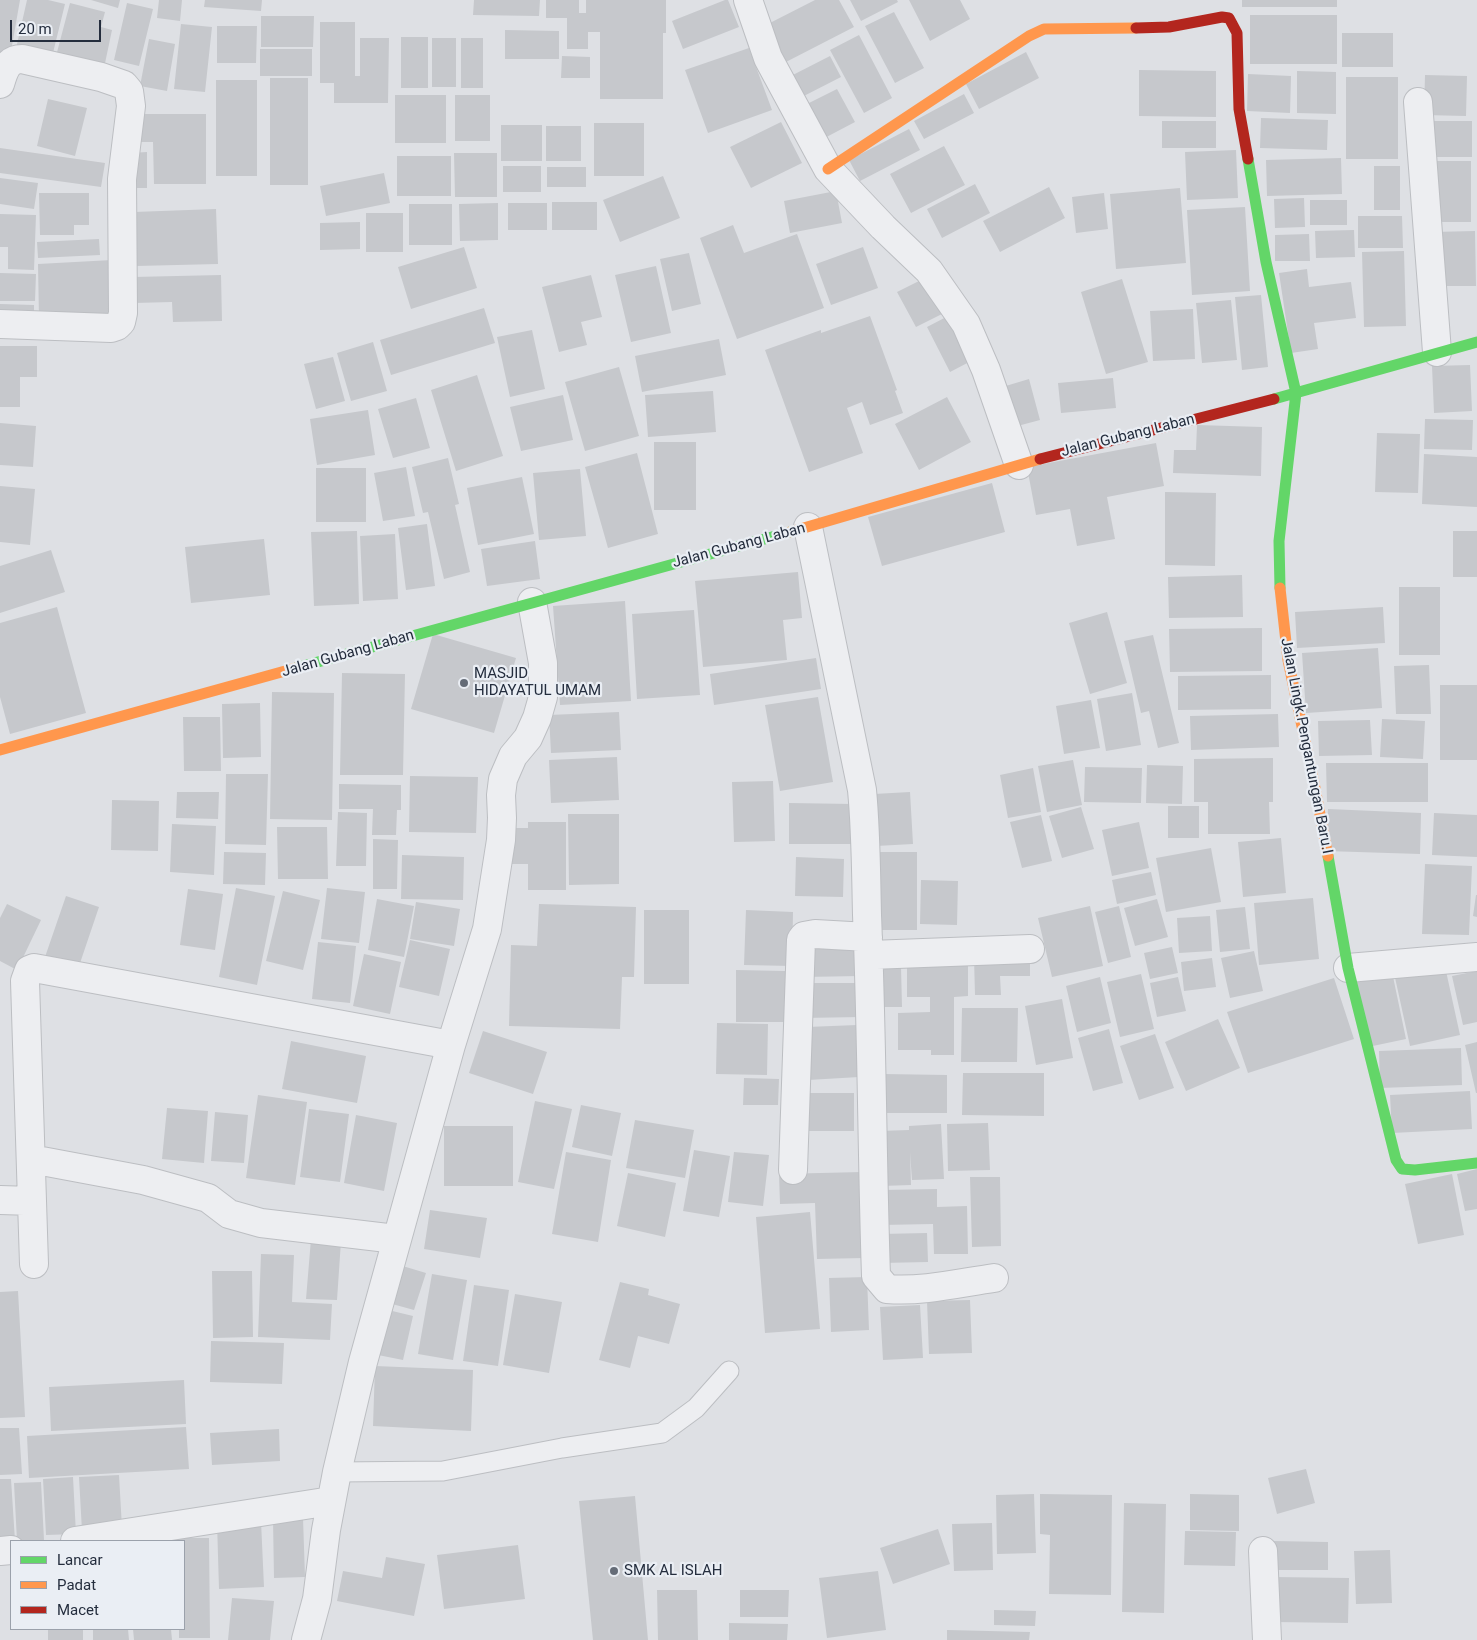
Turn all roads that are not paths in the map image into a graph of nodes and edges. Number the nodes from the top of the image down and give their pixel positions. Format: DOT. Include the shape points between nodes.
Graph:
graph roads {
  1 [pos="748,0"];
  2 [pos="3,75"];
  3 [pos="1418,102"];
  4 [pos="828,169"];
  5 [pos="0,324"];
  6 [pos="1477,342"];
  7 [pos="1437,352"];
  8 [pos="1296,393"];
  9 [pos="1020,464"];
  10 [pos="808,527"];
  11 [pos="532,602"];
  12 [pos="0,750"];
  13 [pos="869,946"];
  14 [pos="1030,949"];
  15 [pos="1477,956"];
  16 [pos="1348,968"];
  17 [pos="451,1044"];
  18 [pos="31,1159"];
  19 [pos="1477,1163"];
  20 [pos="793,1170"];
  21 [pos="0,1200"];
  22 [pos="32,1201"];
  23 [pos="396,1239"];
  24 [pos="34,1264"];
  25 [pos="994,1278"];
  26 [pos="729,1371"];
  27 [pos="337,1472"];
  28 [pos="331,1502"];
  29 [pos="82,1540"];
  30 [pos="1263,1551"];
  31 [pos="306,1640"];
  32 [pos="1266,1640"];
  1 -- 4 [label="street" via="768,58"];
  2 -- 5 [label="street" via="10,62 22,59 67,68 124,85 129,91 131,106 122,179 124,300 121,322 111,328"];
  3 -- 7 [label="street"];
  4 -- 8 [label="street, Jalan Lingk.Pengantungan Baru.I" via="1044,29 1169,27 1229,18 1236,33 1239,110 1266,262"];
  4 -- 9 [label="street" via="929,271 966,324"];
  6 -- 7 [label="street, Jalan Gubang Laban"];
  7 -- 8 [label="street, Jalan Gubang Laban"];
  8 -- 9 [label="street, Jalan Gubang Laban"];
  8 -- 16 [label="street, Jalan Lingk.Pengantungan Baru.I" via="1279,541 1279,578 1288,660"];
  9 -- 10 [label="street, Jalan Gubang Laban"];
  10 -- 11 [label="street, Jalan Gubang Laban"];
  10 -- 13 [label="street" via="862,790"];
  11 -- 12 [label="street, Jalan Gubang Laban"];
  11 -- 17 [label="street" via="543,663 543,696 528,738 513,756 503,779 501,840 486,928"];
  13 -- 14 [label="street"];
  13 -- 20 [label="street" via="815,934 801,940"];
  13 -- 25 [label="street" via="876,1276 887,1289 897,1290"];
  15 -- 16 [label="street"];
  16 -- 19 [label="street, Jalan Lingk.Pengantungan Baru.I" via="1396,1160 1402,1169 1414,1170"];
  17 -- 18 [label="street" via="34,968 29,970 25,981"];
  17 -- 23 [label="street"];
  18 -- 22 [label="street"];
  18 -- 23 [label="street" via="143,1180 208,1198 229,1214 261,1223"];
  21 -- 22 [label="street"];
  22 -- 24 [label="street"];
  23 -- 27 [label="street"];
  26 -- 27 [label="lane" via="696,1408 662,1433 443,1471"];
  27 -- 28 [label="street"];
  28 -- 29 [label="street"];
  28 -- 31 [label="street" via="317,1599"];
  30 -- 32 [label="street"];
}
